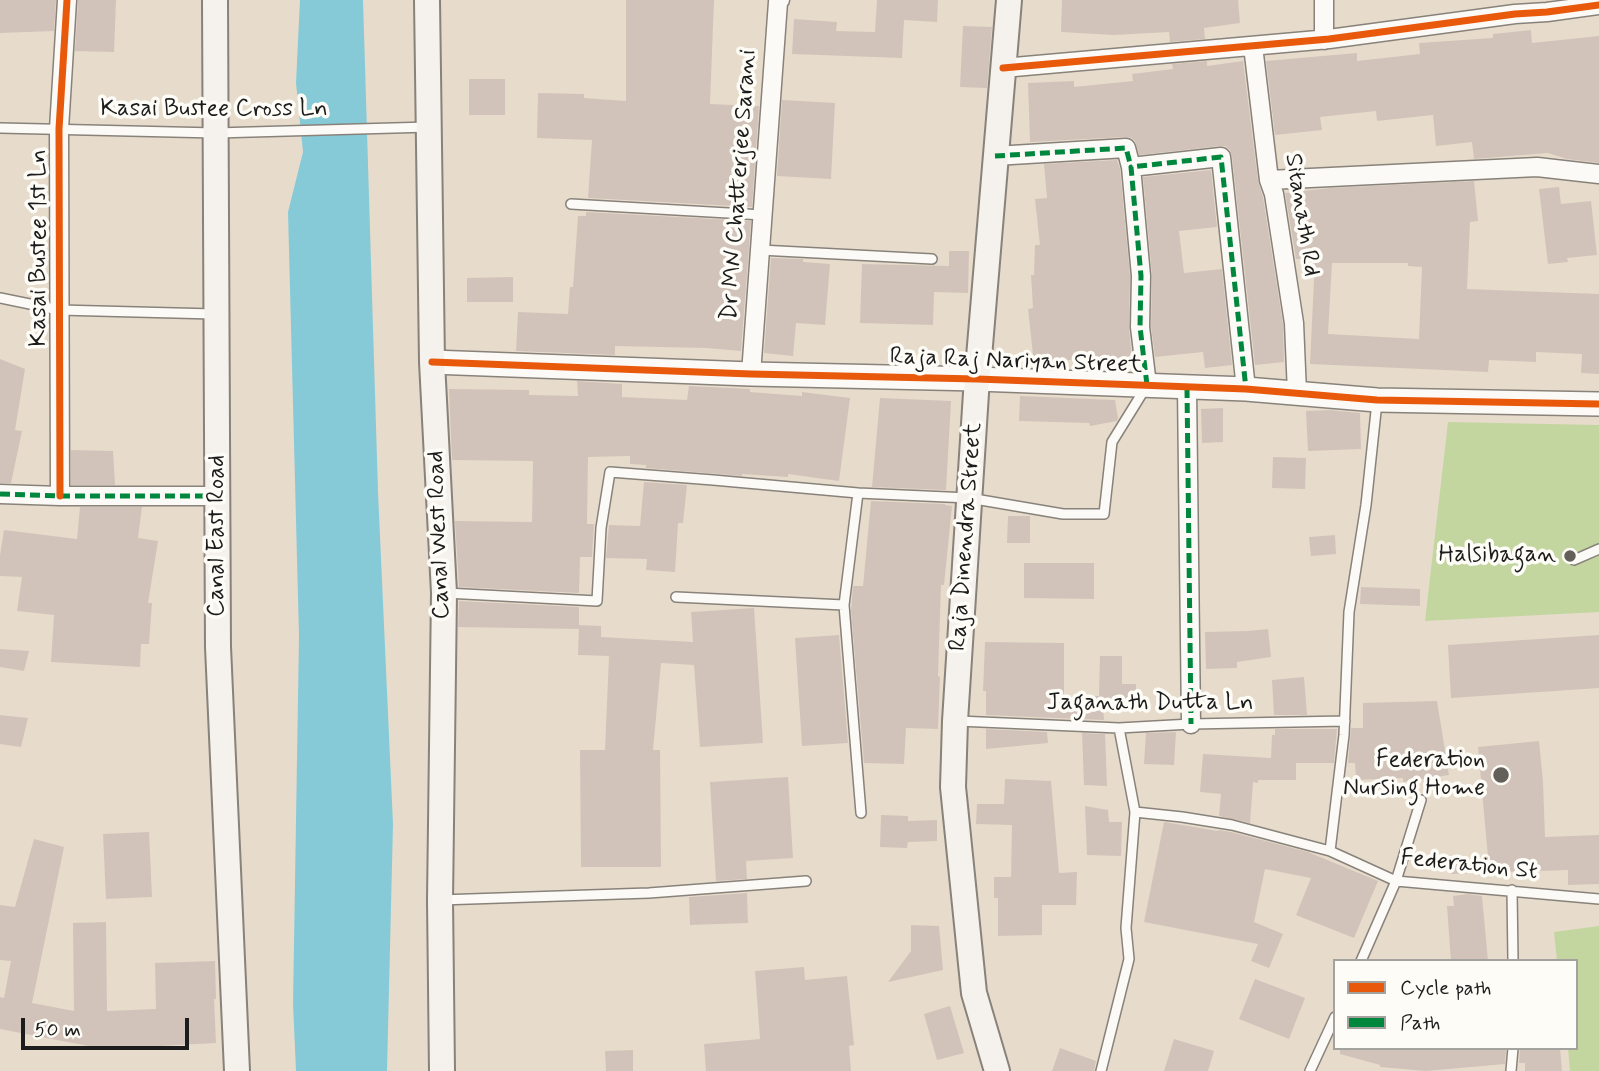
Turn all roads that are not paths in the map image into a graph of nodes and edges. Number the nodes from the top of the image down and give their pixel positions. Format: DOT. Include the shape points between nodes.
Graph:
graph roads {
  1 [pos="67,0"];
  2 [pos="215,0"];
  3 [pos="427,0"];
  4 [pos="780,0"];
  5 [pos="1009,0"];
  6 [pos="1324,0"];
  7 [pos="1599,5"];
  8 [pos="1546,6"];
  9 [pos="1324,40"];
  10 [pos="1253,46"];
  11 [pos="1003,68"];
  12 [pos="429,127"];
  13 [pos="0,128"];
  14 [pos="59,129"];
  15 [pos="216,133"];
  16 [pos="995,156"];
  17 [pos="1130,167"];
  18 [pos="1599,174"];
  19 [pos="1269,180"];
  20 [pos="571,204"];
  21 [pos="763,215"];
  22 [pos="760,250"];
  23 [pos="932,260"];
  24 [pos="0,298"];
  25 [pos="60,310"];
  26 [pos="217,314"];
  27 [pos="432,362"];
  28 [pos="751,374"];
  29 [pos="977,379"];
  30 [pos="1147,385"];
  31 [pos="1187,388"];
  32 [pos="1246,389"];
  33 [pos="1297,393"];
  34 [pos="1377,400"];
  35 [pos="1599,404"];
  36 [pos="858,493"];
  37 [pos="0,494"];
  38 [pos="60,496"];
  39 [pos="218,496"];
  40 [pos="969,498"];
  41 [pos="1599,549"];
  42 [pos="1574,560"];
  43 [pos="444,593"];
  44 [pos="676,597"];
  45 [pos="844,605"];
  46 [pos="955,721"];
  47 [pos="1345,721"];
  48 [pos="1191,724"];
  49 [pos="1119,728"];
  50 [pos="1421,800"];
  51 [pos="1135,812"];
  52 [pos="861,813"];
  53 [pos="1330,850"];
  54 [pos="806,881"];
  55 [pos="1396,881"];
  56 [pos="1512,890"];
  57 [pos="1599,899"];
  58 [pos="440,900"];
  59 [pos="1362,959"];
  60 [pos="1513,959"];
  61 [pos="1333,1021"];
  62 [pos="1513,1050"];
  63 [pos="237,1071"];
  64 [pos="442,1071"];
  65 [pos="997,1071"];
  66 [pos="1101,1071"];
  67 [pos="1310,1071"];
  68 [pos="1511,1071"];
  1 -- 14 [label="street, Kasai Bustee 1st Ln"];
  2 -- 15 [label="main road, Canal East Road"];
  3 -- 12 [label="main road, Canal West Road"];
  4 -- 21 [label="street, Dr MN Chatterjee Sarani"];
  5 -- 11 [label="main road, Raja Dinendra Street"];
  6 -- 9 [label="street"];
  7 -- 8 [label="street"];
  8 -- 9 [label="street"];
  9 -- 10 [label="street"];
  10 -- 11 [label="street"];
  10 -- 19 [label="street, Sitanath Rd"];
  11 -- 16 [label="main road, Raja Dinendra Street"];
  12 -- 15 [label="lane, Kasai Bustee Cross Ln"];
  12 -- 27 [label="main road, Canal West Road"];
  13 -- 14 [label="lane, Kasai Bustee Cross Ln"];
  14 -- 15 [label="lane, Kasai Bustee Cross Ln"];
  14 -- 25 [label="street, Kasai Bustee 1st Ln"];
  15 -- 26 [label="main road, Canal East Road"];
  16 -- 17 [label="street" via="1126,148"];
  16 -- 29 [label="main road, Raja Dinendra Street"];
  17 -- 30 [label="street"];
  17 -- 32 [label="street" via="1221,157"];
  18 -- 19 [label="street" via="1537,167"];
  19 -- 33 [label="street, Sitanath Rd" via="1294,323"];
  20 -- 21 [label="lane"];
  21 -- 22 [label="street, Dr MN Chatterjee Sarani"];
  22 -- 23 [label="lane"];
  22 -- 28 [label="street, Dr MN Chatterjee Sarani"];
  24 -- 25 [label="lane"];
  25 -- 26 [label="lane"];
  25 -- 38 [label="street, Kasai Bustee 1st Ln"];
  26 -- 39 [label="main road, Canal East Road"];
  27 -- 28 [label="street, Raja Raj Nariyan Street"];
  27 -- 43 [label="main road, Canal West Road"];
  28 -- 29 [label="street, Raja Raj Nariyan Street"];
  29 -- 30 [label="street, Raja Raj Nariyan Street"];
  29 -- 40 [label="main road, Raja Dinendra Street"];
  30 -- 31 [label="street, Raja Raj Nariyan Street"];
  30 -- 40 [label="lane" via="1112,442 1104,514 1063,514"];
  31 -- 32 [label="street, Raja Raj Nariyan Street"];
  31 -- 48 [label="street"];
  32 -- 33 [label="street, Raja Raj Nariyan Street"];
  33 -- 34 [label="street, Raja Raj Nariyan Street"];
  34 -- 35 [label="street, Raja Raj Nariyan Street"];
  34 -- 47 [label="lane" via="1349,612"];
  36 -- 40 [label="lane"];
  36 -- 43 [label="lane" via="610,472 597,601"];
  36 -- 45 [label="lane"];
  37 -- 38 [label="street"];
  38 -- 39 [label="street"];
  39 -- 63 [label="main road, Canal East Road" via="218,647"];
  40 -- 46 [label="main road, Raja Dinendra Street"];
  41 -- 42 [label="lane"];
  43 -- 58 [label="main road, Canal West Road"];
  44 -- 45 [label="lane"];
  45 -- 52 [label="lane"];
  46 -- 49 [label="lane, Jaganath Dutta Ln"];
  46 -- 65 [label="main road, Raja Dinendra Street" via="953,787 974,993"];
  47 -- 48 [label="lane, Jaganath Dutta Ln"];
  47 -- 53 [label="lane"];
  48 -- 49 [label="lane, Jaganath Dutta Ln"];
  49 -- 51 [label="lane"];
  50 -- 55 [label="lane"];
  51 -- 53 [label="lane, Federation St" via="1232,825"];
  51 -- 66 [label="lane" via="1126,928 1129,959"];
  53 -- 55 [label="lane, Federation St"];
  54 -- 58 [label="lane" via="649,893"];
  55 -- 56 [label="lane, Federation St"];
  55 -- 59 [label="lane"];
  56 -- 57 [label="lane, Federation St"];
  56 -- 60 [label="lane"];
  58 -- 64 [label="main road, Canal West Road"];
  61 -- 67 [label="lane"];
  62 -- 68 [label="lane"];
}
